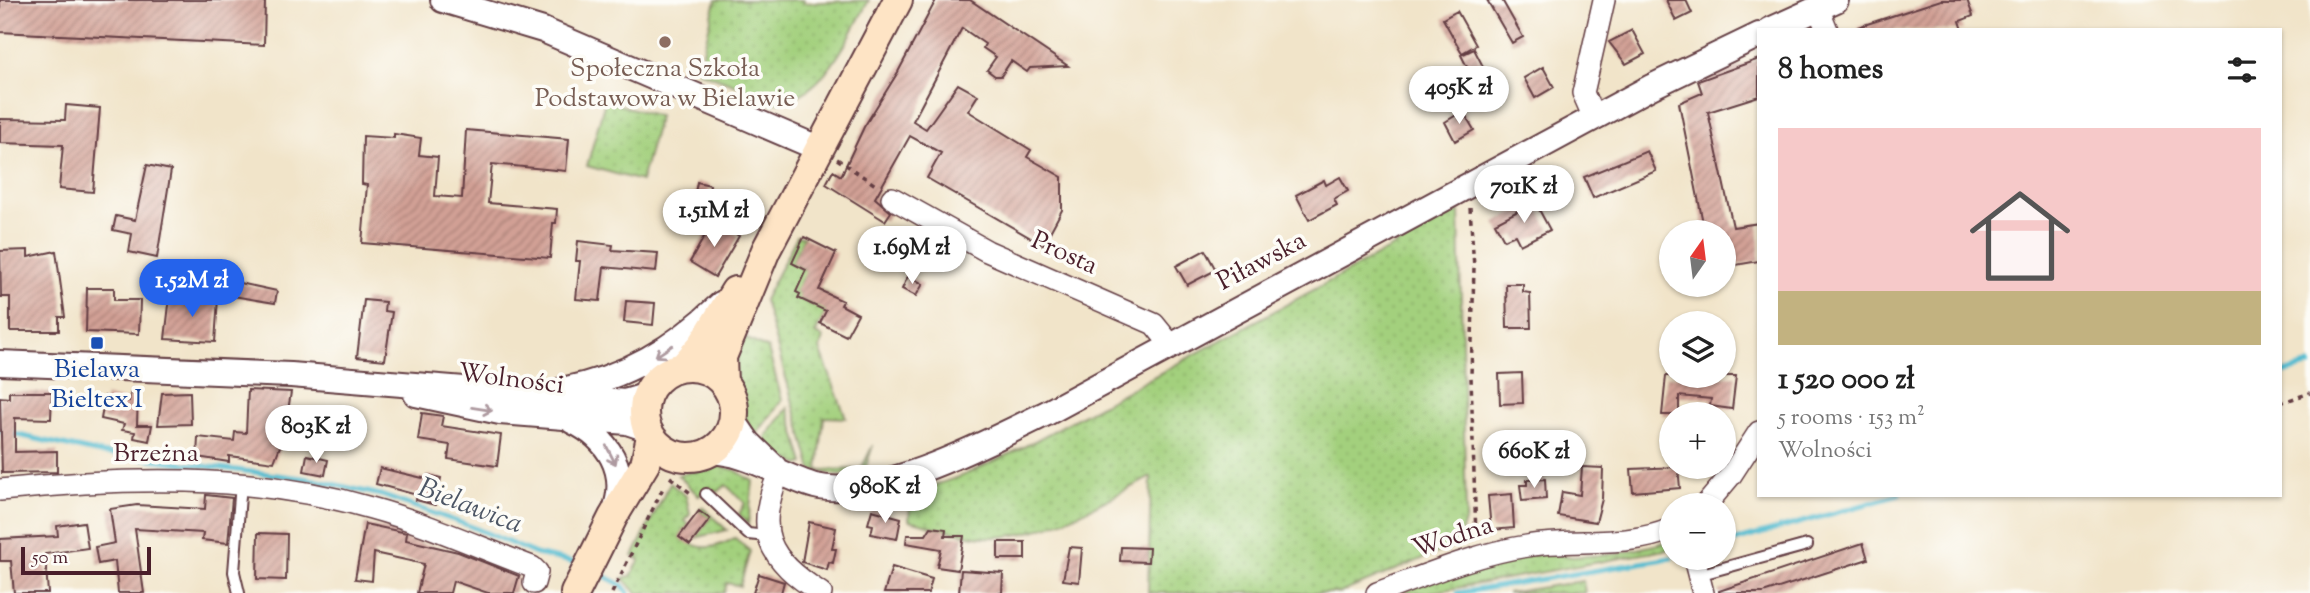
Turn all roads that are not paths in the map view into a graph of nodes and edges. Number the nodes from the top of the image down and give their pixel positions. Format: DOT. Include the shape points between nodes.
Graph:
graph roads {
  1 [pos="443,0"];
  2 [pos="898,0"];
  3 [pos="1604,0"];
  4 [pos="1827,13"];
  5 [pos="1777,28"];
  6 [pos="1757,36"];
  7 [pos="1594,118"];
  8 [pos="828,154"];
  9 [pos="892,198"];
  10 [pos="766,250"];
  11 [pos="734,291"];
  12 [pos="1171,345"];
  13 [pos="0,363"];
  14 [pos="683,367"];
  15 [pos="368,382"];
  16 [pos="723,383"];
  17 [pos="537,393"];
  18 [pos="648,395"];
  19 [pos="562,417"];
  20 [pos="733,419"];
  21 [pos="650,433"];
  22 [pos="1757,435"];
  23 [pos="687,462"];
  24 [pos="780,471"];
  25 [pos="241,483"];
  26 [pos="0,490"];
  27 [pos="1716,493"];
  28 [pos="706,494"];
  29 [pos="613,517"];
  30 [pos="1659,532"];
  31 [pos="767,536"];
  32 [pos="1807,545"];
  33 [pos="609,562"];
  34 [pos="1697,573"];
  35 [pos="534,583"];
  36 [pos="592,591"];
  37 [pos="239,593"];
  38 [pos="821,593"];
  39 [pos="1377,593"];
  1 -- 8 [label="street" via="543,30"];
  2 -- 8 [label="main road"];
  3 -- 7 [label="street" via="1583,93"];
  4 -- 5 [label="street"];
  6 -- 7 [label="street, Piławska" via="1699,61"];
  7 -- 12 [label="street, Piławska"];
  8 -- 10 [label="main road"];
  9 -- 12 [label="street, Prosta" via="987,251 1154,324"];
  10 -- 11 [label="main road"];
  10 -- 16 [label="main road" via="722,357"];
  11 -- 14 [label="main road" via="702,345"];
  11 -- 17 [label="street, one-way" via="690,332 648,361 602,379"];
  12 -- 24 [label="street, Piławska" via="1003,434 892,478 834,489"];
  13 -- 15 [label="street, Wolności"];
  14 -- 16 [label="main road" via="702,369"];
  14 -- 18 [label="main road" via="660,377"];
  15 -- 17 [label="street, Wolności"];
  15 -- 19 [label="street, Wolności, one-way" via="481,409"];
  16 -- 20 [label="main road" via="732,400"];
  17 -- 18 [label="street, Wolności" via="625,402"];
  18 -- 21 [label="main road" via="644,412"];
  19 -- 21 [label="street, Wolności" via="627,422"];
  19 -- 29 [label="street, one-way" via="597,435 612,456 620,483"];
  20 -- 23 [label="main road" via="727,435"];
  20 -- 24 [label="street, Piławska" via="748,442"];
  21 -- 23 [label="main road"];
  21 -- 29 [label="main road" via="645,464"];
  22 -- 27 [label="street"];
  23 -- 24 [label="street, Piławska" via="727,453"];
  23 -- 33 [label="main road" via="665,469"];
  24 -- 31 [label="street" via="765,510"];
  25 -- 26 [label="street, Brzeżna" via="126,480"];
  25 -- 35 [label="street, Brzeżna" via="351,502 418,523 531,567 537,572"];
  25 -- 37 [label="lane" via="234,572"];
  28 -- 31 [label="lane" via="748,534"];
  29 -- 33 [label="main road"];
  30 -- 39 [label="street, Wodna" via="1640,538 1556,541 1476,557"];
  31 -- 38 [label="street" via="780,560"];
  32 -- 34 [label="lane"];
  33 -- 36 [label="main road"];
}
